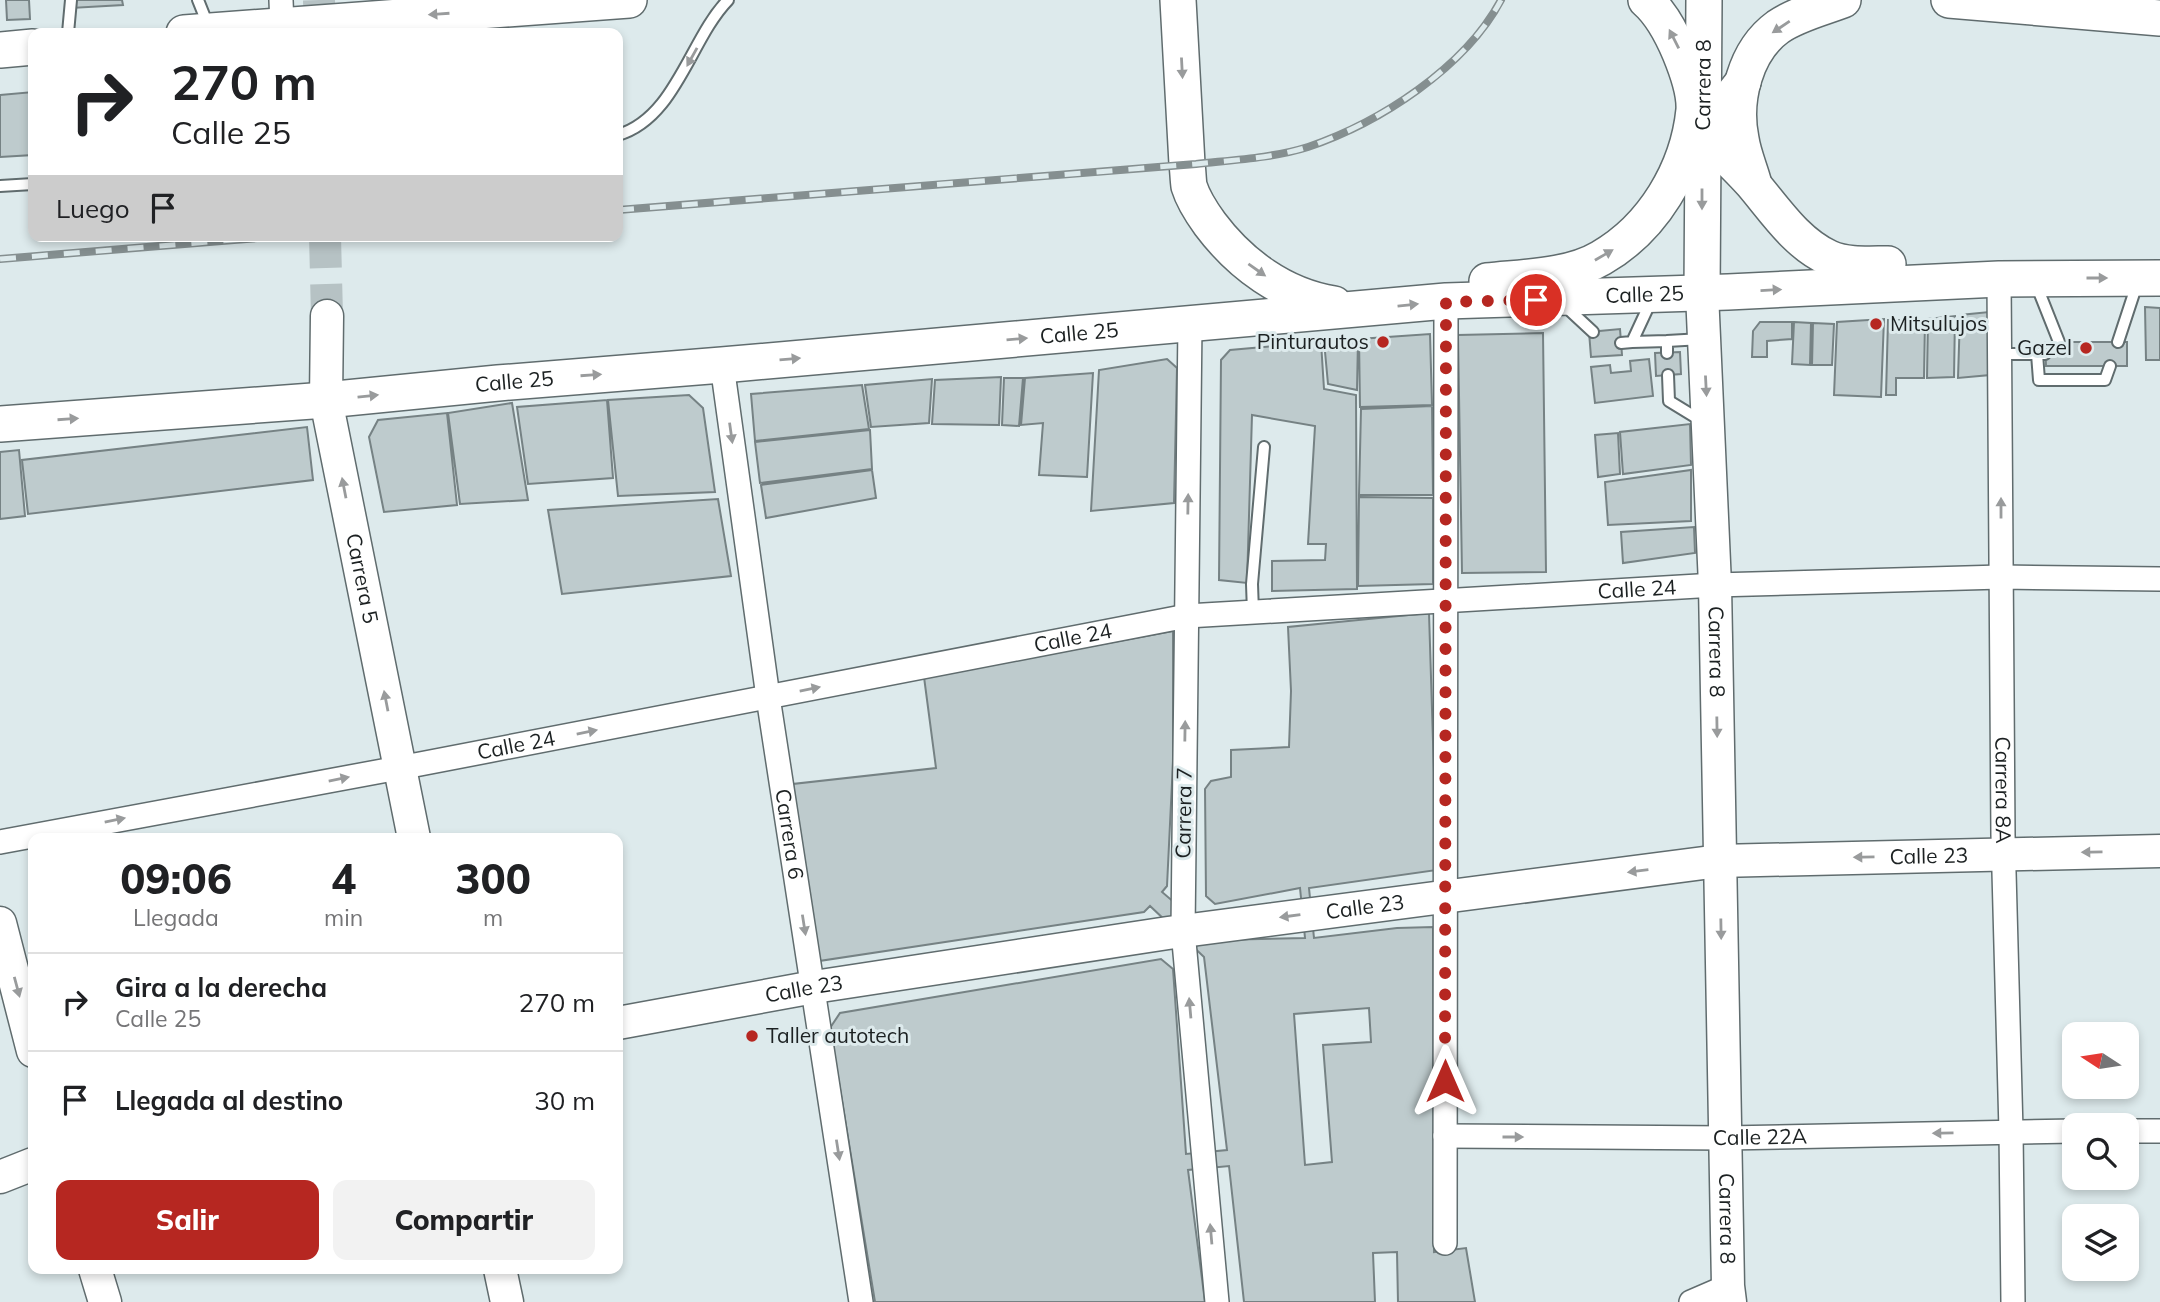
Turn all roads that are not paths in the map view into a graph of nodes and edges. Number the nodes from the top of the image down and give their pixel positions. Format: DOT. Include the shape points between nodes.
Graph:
graph roads {
  1 [pos="71,0"];
  2 [pos="629,0"];
  3 [pos="728,0"];
  4 [pos="1178,0"];
  5 [pos="1646,0"];
  6 [pos="1704,0"];
  7 [pos="1843,0"];
  8 [pos="1949,0"];
  9 [pos="282,13"];
  10 [pos="2160,18"];
  11 [pos="198,21"];
  12 [pos="68,28"];
  13 [pos="28,47"];
  14 [pos="0,50"];
  15 [pos="1743,82"];
  16 [pos="623,133"];
  17 [pos="1703,133"];
  18 [pos="28,184"];
  19 [pos="1754,184"];
  20 [pos="0,186"];
  21 [pos="2150,277"];
  22 [pos="2034,278"];
  23 [pos="1999,279"];
  24 [pos="1654,293"];
  25 [pos="1702,293"];
  26 [pos="1558,299"];
  27 [pos="1446,302"];
  28 [pos="1370,309"];
  29 [pos="327,316"];
  30 [pos="1190,323"];
  31 [pos="1593,332"];
  32 [pos="1703,339"];
  33 [pos="2059,342"];
  34 [pos="2118,342"];
  35 [pos="2001,354"];
  36 [pos="722,365"];
  37 [pos="2110,366"];
  38 [pos="1668,375"];
  39 [pos="326,400"];
  40 [pos="0,424"];
  41 [pos="1707,424"];
  42 [pos="1264,447"];
  43 [pos="2001,576"];
  44 [pos="2160,579"];
  45 [pos="1715,585"];
  46 [pos="1446,601"];
  47 [pos="1253,612"];
  48 [pos="1187,616"];
  49 [pos="768,697"];
  50 [pos="400,768"];
  51 [pos="49,833"];
  52 [pos="413,833"];
  53 [pos="28,837"];
  54 [pos="0,842"];
  55 [pos="2160,851"];
  56 [pos="2004,853"];
  57 [pos="1719,861"];
  58 [pos="1444,896"];
  59 [pos="0,923"];
  60 [pos="1183,931"];
  61 [pos="814,987"];
  62 [pos="623,1022"];
  63 [pos="28,1032"];
  64 [pos="2011,1131"];
  65 [pos="2062,1131"];
  66 [pos="2139,1131"];
  67 [pos="2160,1131"];
  68 [pos="1445,1136"];
  69 [pos="1726,1138"];
  70 [pos="28,1166"];
  71 [pos="0,1177"];
  72 [pos="1445,1243"];
  73 [pos="97,1274"];
  74 [pos="501,1274"];
  75 [pos="1729,1294"];
  76 [pos="105,1302"];
  77 [pos="507,1302"];
  78 [pos="861,1302"];
  79 [pos="1217,1302"];
  80 [pos="1691,1302"];
  81 [pos="2013,1302"];
  1 -- 12 [label="lane"];
  2 -- 9 [label="main road, one-way"];
  3 -- 16 [label="lane, one-way" via="653,114"];
  4 -- 28 [label="main road, one-way" via="1187,164 1190,188 1202,212 1226,245 1255,270 1292,292"];
  27 -- 5 [label="main road, one-way" via="1486,282 1564,271 1598,260 1629,240 1653,213 1673,181 1694,107 1687,70 1674,38"];
  6 -- 17 [label="main road, Carrera 8"];
  7 -- 15 [label="main road, one-way" via="1779,27 1754,55"];
  8 -- 10 [label="main road"];
  9 -- 11 [label="main road"];
  13 -- 14 [label="main road"];
  15 -- 17 [label="main road"];
  15 -- 19 [label="main road" via="1740,130"];
  17 -- 19 [label="main road"];
  17 -- 25 [label="main road, Carrera 8, one-way"];
  18 -- 20 [label="lane"];
  19 -- 23 [label="main road" via="1782,220 1829,258 1846,263 1932,266"];
  22 -- 21 [label="main road, Calle 25, one-way"];
  21 -- 34 [label="lane"];
  22 -- 23 [label="main road, Calle 25"];
  22 -- 33 [label="lane"];
  25 -- 23 [label="main road, Calle 25, one-way"];
  23 -- 35 [label="street, Carrera 8A"];
  24 -- 25 [label="main road, Calle 25"];
  24 -- 26 [label="main road, Calle 25"];
  24 -- 32 [label="lane" via="1627,343 1667,347"];
  25 -- 32 [label="main road, Carrera 8"];
  26 -- 27 [label="main road, Calle 25"];
  26 -- 31 [label="lane"];
  28 -- 27 [label="main road, Calle 25, one-way"];
  27 -- 46 [label="street"];
  28 -- 30 [label="main road, Calle 25"];
  29 -- 39 [label="main road, Carrera 5"];
  36 -- 30 [label="main road, Calle 25, one-way"];
  48 -- 30 [label="street, Carrera 7, one-way"];
  32 -- 41 [label="main road, Carrera 8, one-way"];
  35 -- 37 [label="lane" via="2041,354 2039,380 2105,380"];
  43 -- 35 [label="street, Carrera 8A, one-way"];
  39 -- 36 [label="main road, Calle 25, one-way"];
  36 -- 49 [label="street, Carrera 6, one-way"];
  38 -- 41 [label="lane" via="1670,401"];
  40 -- 39 [label="main road, Calle 25, one-way"];
  50 -- 39 [label="main road, Carrera 5, one-way"];
  41 -- 45 [label="main road, Carrera 8"];
  42 -- 47 [label="lane"];
  43 -- 44 [label="street, Calle 24"];
  43 -- 45 [label="street, Calle 24"];
  43 -- 56 [label="street, Carrera 8A"];
  45 -- 46 [label="street, Calle 24"];
  45 -- 57 [label="main road, Carrera 8, one-way"];
  46 -- 47 [label="street, Calle 24"];
  46 -- 58 [label="street"];
  47 -- 48 [label="street, Calle 24"];
  49 -- 48 [label="street, Calle 24, one-way"];
  60 -- 48 [label="street, Carrera 7, one-way"];
  50 -- 49 [label="street, Calle 24, one-way"];
  49 -- 61 [label="street, Carrera 6, one-way"];
  51 -- 50 [label="street, Calle 24, one-way"];
  50 -- 52 [label="main road, Carrera 5"];
  54 -- 53 [label="street, Calle 24, one-way"];
  55 -- 56 [label="main road, Calle 23, one-way"];
  56 -- 57 [label="main road, Calle 23, one-way"];
  56 -- 64 [label="street, Carrera 8A"];
  57 -- 58 [label="main road, Calle 23, one-way"];
  57 -- 69 [label="main road, Carrera 8, one-way"];
  58 -- 60 [label="main road, Calle 23, one-way"];
  58 -- 68 [label="street"];
  59 -- 63 [label="main road, one-way"];
  60 -- 61 [label="main road, Calle 23"];
  79 -- 60 [label="street, Carrera 7, one-way"];
  61 -- 62 [label="main road, Calle 23"];
  61 -- 78 [label="street, Carrera 6, one-way"];
  64 -- 65 [label="street, Calle 22A"];
  64 -- 69 [label="street, Calle 22A, one-way"];
  64 -- 81 [label="street, Carrera 8A"];
  66 -- 67 [label="street"];
  68 -- 69 [label="street, Calle 22A, one-way"];
  68 -- 72 [label="street"];
  69 -- 75 [label="main road, Carrera 8"];
  70 -- 71 [label="main road"];
  73 -- 76 [label="main road"];
  74 -- 77 [label="main road"];
  75 -- 80 [label="street"];
}
